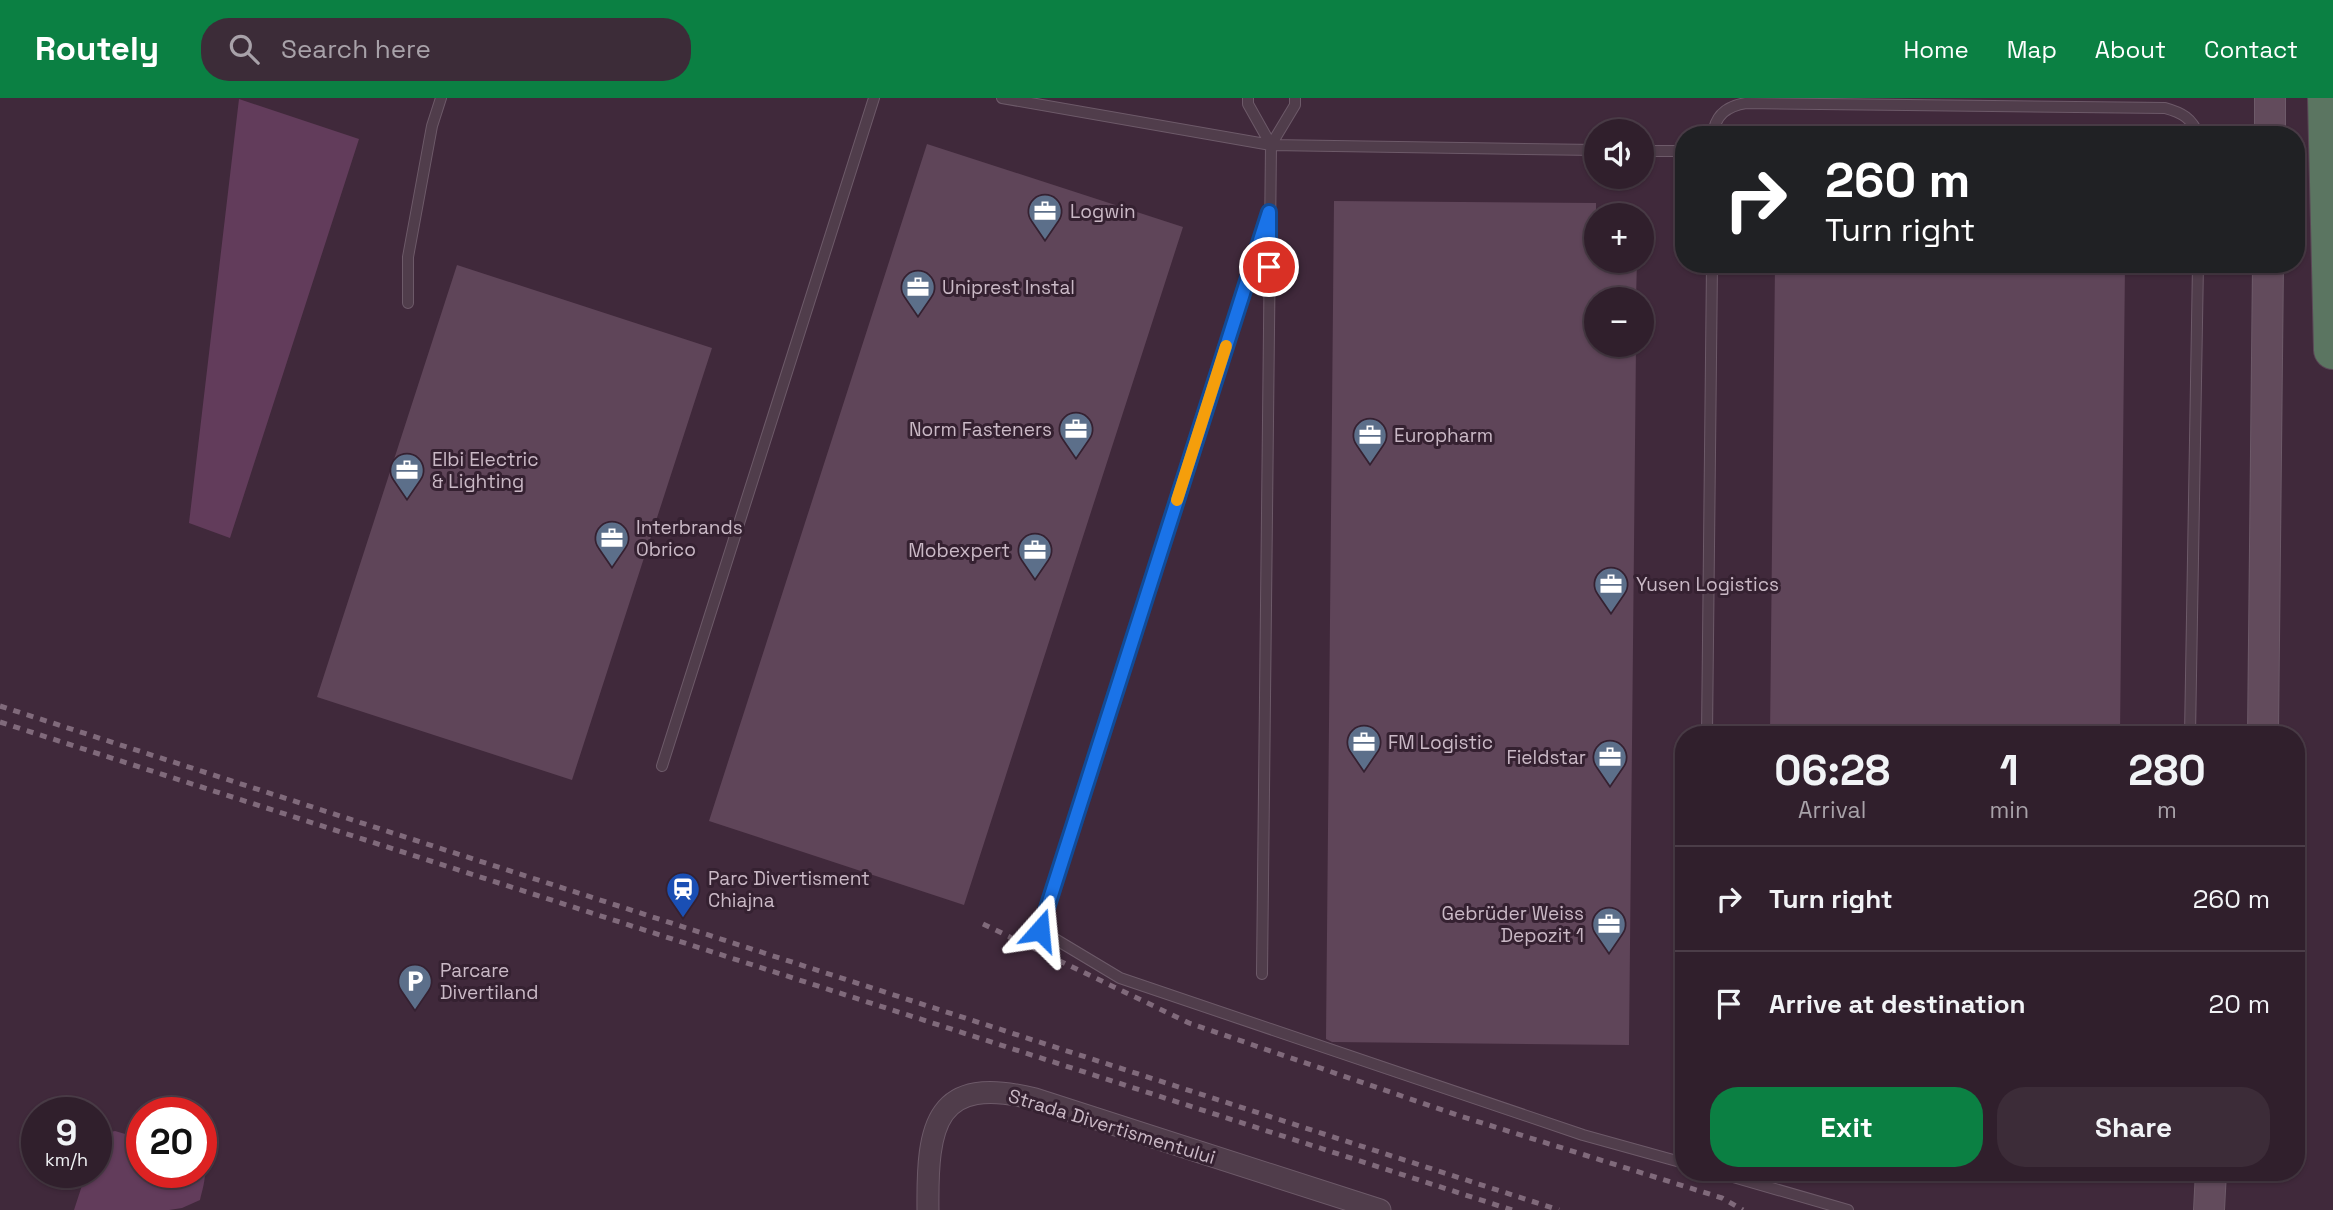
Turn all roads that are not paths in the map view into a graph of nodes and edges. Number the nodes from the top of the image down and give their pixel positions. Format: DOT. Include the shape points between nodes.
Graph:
graph roads {
  1 [pos="441,98"];
  2 [pos="874,98"];
  3 [pos="1002,98"];
  4 [pos="1248,98"];
  5 [pos="1295,98"];
  6 [pos="2270,98"];
  7 [pos="2327,98"];
  8 [pos="1715,126"];
  9 [pos="2195,126"];
  10 [pos="2270,126"];
  11 [pos="1270,145"];
  12 [pos="1584,150"];
  13 [pos="1654,151"];
  14 [pos="1675,151"];
  15 [pos="1269,212"];
  16 [pos="1712,273"];
  17 [pos="2198,273"];
  18 [pos="2268,273"];
  19 [pos="408,303"];
  20 [pos="2333,350"];
  21 [pos="1707,726"];
  22 [pos="2190,726"];
  23 [pos="2263,726"];
  24 [pos="662,766"];
  25 [pos="1262,974"];
  26 [pos="1675,1161"];
  27 [pos="1747,1181"];
  28 [pos="2211,1181"];
  29 [pos="928,1210"];
  30 [pos="1380,1210"];
  31 [pos="1848,1210"];
  32 [pos="2209,1210"];
  1 -- 19 [label="lane" via="408,257"];
  2 -- 24 [label="lane"];
  3 -- 11 [label="lane"];
  4 -- 11 [label="lane"];
  5 -- 11 [label="lane" via="1295,106"];
  6 -- 10 [label="main road"];
  7 -- 20 [label="highway"];
  8 -- 9 [label="lane" via="1724,110 1746,103 2165,108 2179,112"];
  11 -- 12 [label="lane"];
  11 -- 15 [label="lane"];
  13 -- 14 [label="lane"];
  15 -- 25 [label="lane"];
  15 -- 26 [label="lane" via="1040,930 1120,978 1583,1135"];
  16 -- 21 [label="lane"];
  17 -- 22 [label="lane"];
  18 -- 23 [label="main road"];
  27 -- 31 [label="lane"];
  28 -- 32 [label="main road"];
  29 -- 30 [label="street, Strada Divertismentului" via="932,1147 943,1112 965,1096 992,1092 1035,1099"];
}
